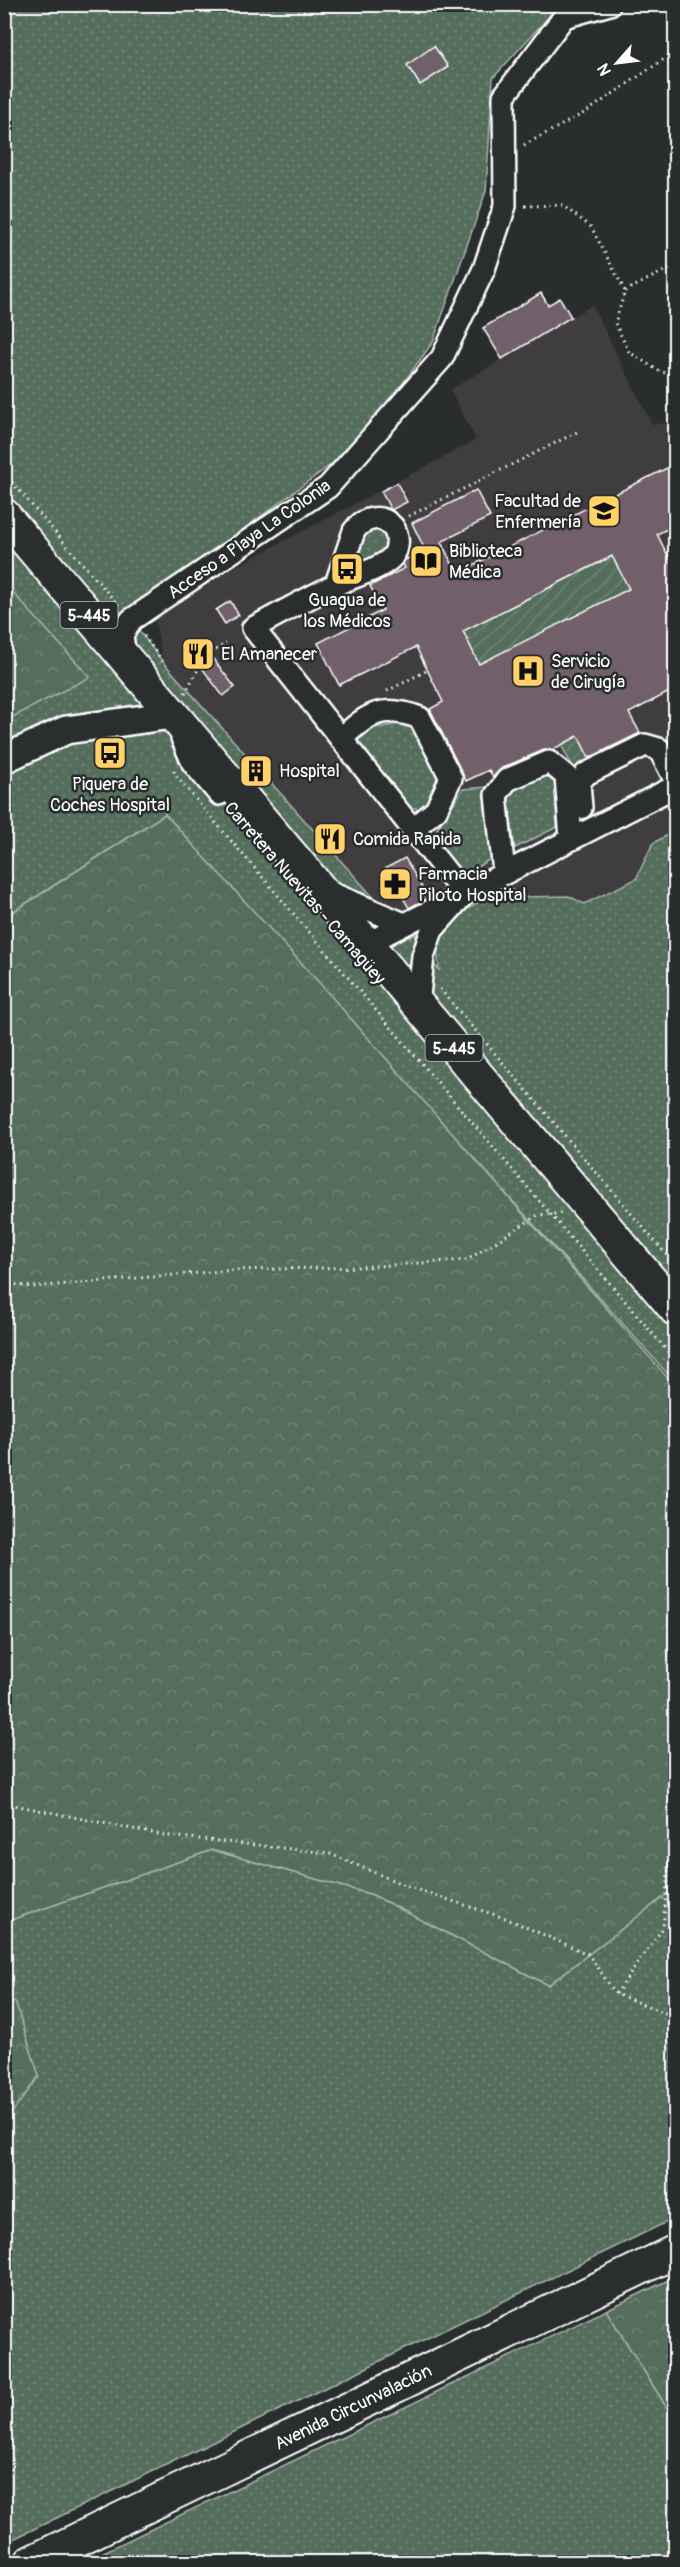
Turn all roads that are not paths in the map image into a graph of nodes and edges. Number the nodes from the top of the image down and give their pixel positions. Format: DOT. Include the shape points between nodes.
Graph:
graph roads {
  1 [pos="610,4"];
  2 [pos="4,515"];
  3 [pos="336,584"];
  4 [pos="125,657"];
  5 [pos="172,716"];
  6 [pos="341,739"];
  7 [pos="4,759"];
  8 [pos="675,781"];
  9 [pos="675,786"];
  10 [pos="412,829"];
  11 [pos="577,836"];
  12 [pos="504,873"];
  13 [pos="318,887"];
  14 [pos="464,894"];
  15 [pos="349,901"];
  16 [pos="404,924"];
  17 [pos="366,944"];
  18 [pos="418,1006"];
  19 [pos="459,1054"];
  20 [pos="675,1310"];
  21 [pos="675,2251"];
  22 [pos="30,2562"];
  1 -- 4 [label="street, Acceso a Playa La Colonia" via="564,17 504,96 505,206 484,269 442,358 328,487 131,620 122,635"];
  2 -- 4 [label="highway, Carretera Nuevitas - Camagüey / 5-445"];
  3 -- 3 [label="street" via="387,562 398,542 393,527 372,518 358,525"];
  3 -- 6 [label="street" via="253,628"];
  4 -- 5 [label="highway, Carretera Nuevitas - Camagüey / 5-445"];
  5 -- 7 [label="main road" via="66,730"];
  5 -- 13 [label="highway, Carretera Nuevitas - Camagüey / 5-445"];
  5 -- 15 [label="street" via="217,749"];
  5 -- 19 [label="street, Carretera Nuevitas - Camagüey" via="193,763 424,1030"];
  6 -- 10 [label="street"];
  6 -- 10 [label="street" via="356,724 383,711 399,710 420,718 451,778 436,810"];
  8 -- 11 [label="street" via="659,749 645,745 586,774 579,783"];
  9 -- 11 [label="street"];
  10 -- 14 [label="street"];
  11 -- 12 [label="street"];
  11 -- 12 [label="street" via="566,776 549,762 507,780 496,795"];
  12 -- 14 [label="street"];
  13 -- 15 [label="street"];
  13 -- 17 [label="highway, Carretera Nuevitas - Camagüey / 5-445"];
  14 -- 16 [label="street"];
  14 -- 18 [label="street" via="432,930 423,956"];
  15 -- 16 [label="street"];
  16 -- 17 [label="street"];
  17 -- 18 [label="highway, Carretera Nuevitas - Camagüey / 5-445"];
  18 -- 19 [label="highway, Carretera Nuevitas - Camagüey / 5-445"];
  19 -- 20 [label="highway, Carretera Nuevitas - Camagüey / 5-445"];
  21 -- 22 [label="highway, Avenida Circunvalación"];
}
